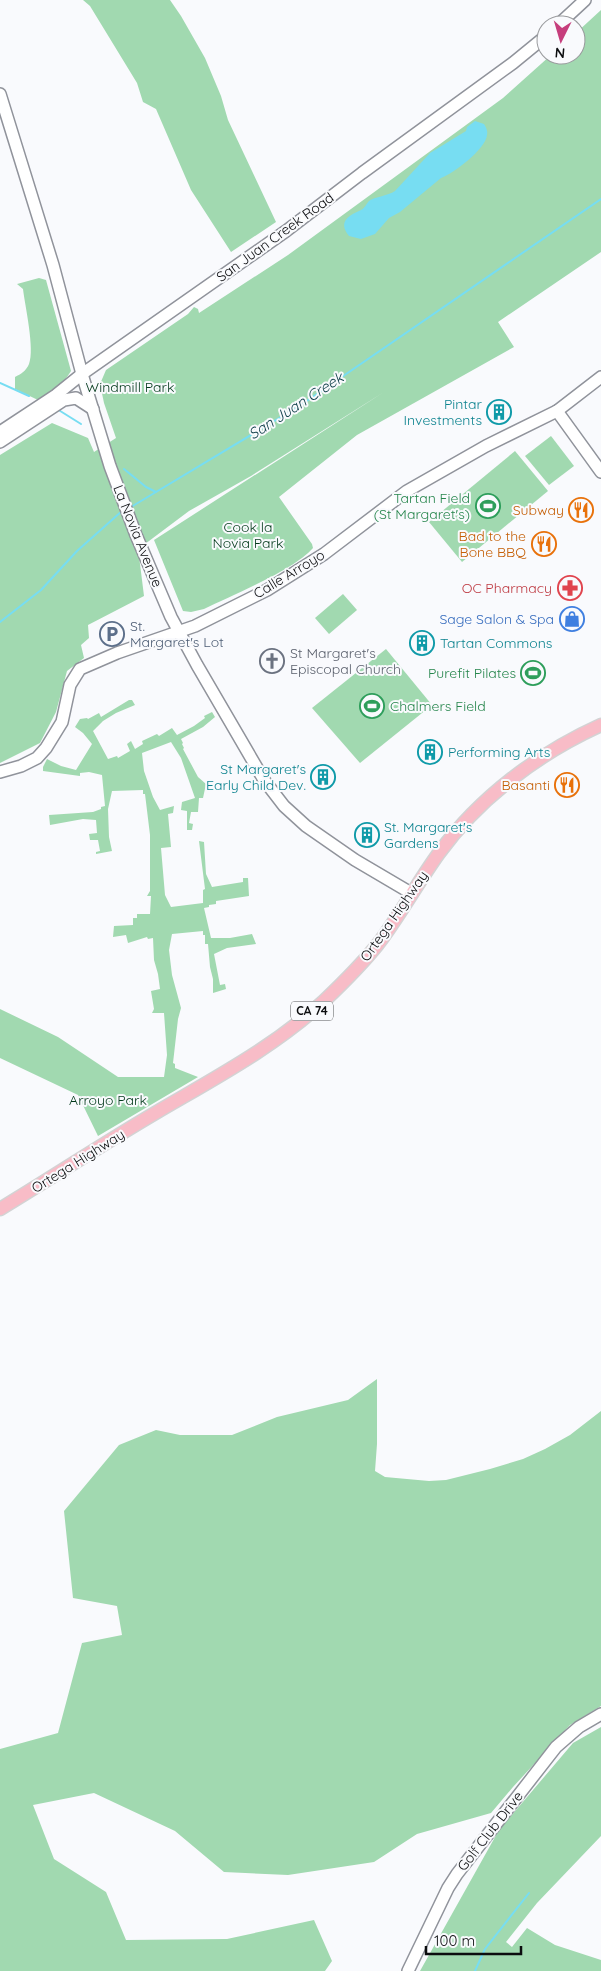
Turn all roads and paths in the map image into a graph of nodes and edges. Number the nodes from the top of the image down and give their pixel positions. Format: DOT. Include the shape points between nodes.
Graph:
graph roads {
  1 [pos="585,0"];
  2 [pos="569,15"];
  3 [pos="536,44"];
  4 [pos="0,94"];
  5 [pos="82,374"];
  6 [pos="601,376"];
  7 [pos="93,409"];
  8 [pos="556,411"];
  9 [pos="0,432"];
  10 [pos="0,442"];
  11 [pos="601,472"];
  12 [pos="179,631"];
  13 [pos="601,725"];
  14 [pos="0,772"];
  15 [pos="411,893"];
  16 [pos="0,1209"];
  17 [pos="601,1714"];
  18 [pos="408,1971"];
  1 -- 2 [label="main road"];
  3 -- 5 [label="main road, San Juan Creek Road" via="286,231"];
  4 -- 5 [label="main road, La Novia Avenue" via="53,265"];
  5 -- 7 [label="main road, La Novia Avenue"];
  5 -- 9 [label="main road, San Juan Creek Road"];
  6 -- 8 [label="main road, Calle Arroyo"];
  7 -- 10 [label="main road" via="76,398 64,400"];
  7 -- 12 [label="main road, La Novia Avenue" via="136,536"];
  8 -- 11 [label="main road"];
  8 -- 12 [label="main road, Calle Arroyo" via="419,484 324,554 267,590"];
  12 -- 14 [label="main road, Calle Arroyo" via="80,669 70,686 62,722 46,748 37,758"];
  12 -- 15 [label="main road, La Novia Avenue" via="259,772 284,806 306,826 355,860"];
  13 -- 15 [label="main road, Ortega Highway / CA 74" via="559,746 506,783 458,829"];
  15 -- 16 [label="main road, Ortega Highway / CA 74" via="366,958 323,1002 284,1034"];
  17 -- 18 [label="main road, Golf Club Drive" via="579,1727 556,1747 457,1874"];
}
